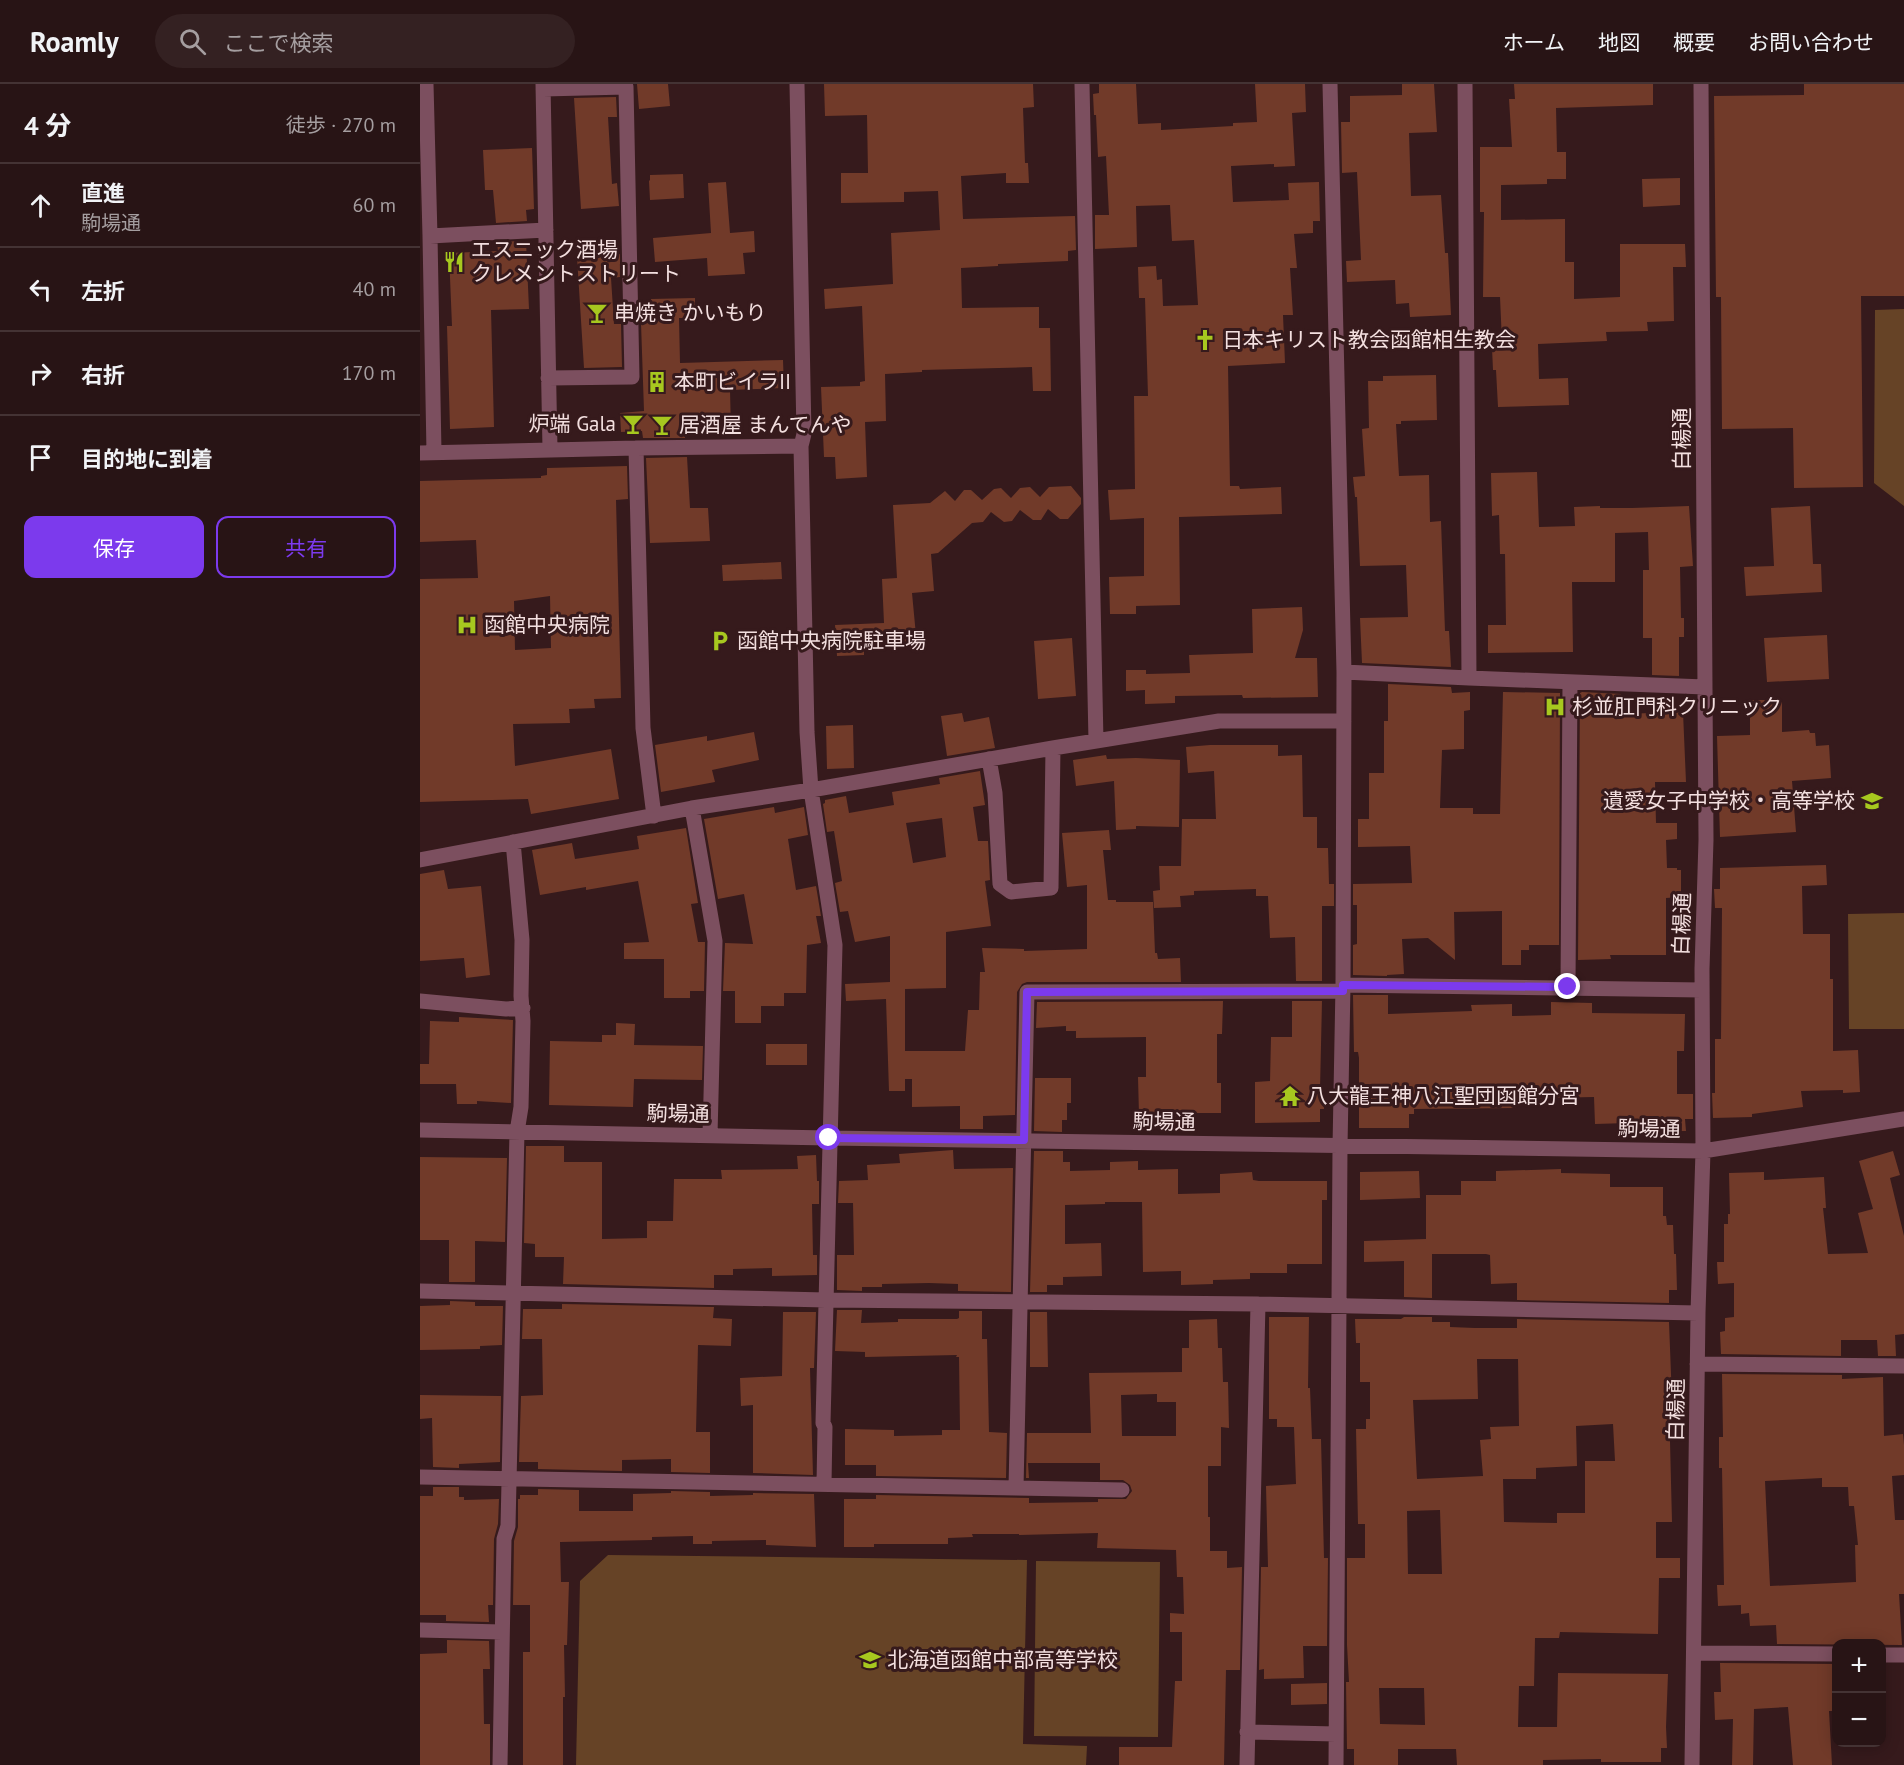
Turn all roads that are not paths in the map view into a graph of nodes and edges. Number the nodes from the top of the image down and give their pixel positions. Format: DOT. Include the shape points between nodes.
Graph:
graph roads {
  1 [pos="426,84"];
  2 [pos="797,84"];
  3 [pos="1082,84"];
  4 [pos="1330,84"];
  5 [pos="1465,84"];
  6 [pos="1701,84"];
  7 [pos="543,86"];
  8 [pos="546,230"];
  9 [pos="430,236"];
  10 [pos="549,378"];
  11 [pos="801,446"];
  12 [pos="636,448"];
  13 [pos="550,449"];
  14 [pos="427,452"];
  15 [pos="1344,672"];
  16 [pos="1469,678"];
  17 [pos="1570,682"];
  18 [pos="1706,687"];
  19 [pos="1344,722"];
  20 [pos="1096,741"];
  21 [pos="1053,748"];
  22 [pos="989,759"];
  23 [pos="811,790"];
  24 [pos="692,808"];
  25 [pos="654,816"];
  26 [pos="513,842"];
  27 [pos="420,860"];
  28 [pos="1568,987"];
  29 [pos="1343,988"];
  30 [pos="1702,990"];
  31 [pos="420,1000"];
  32 [pos="523,1008"];
  33 [pos="1904,1119"];
  34 [pos="420,1130"];
  35 [pos="517,1132"];
  36 [pos="710,1135"];
  37 [pos="829,1138"];
  38 [pos="1024,1140"];
  39 [pos="1340,1147"];
  40 [pos="1703,1151"];
  41 [pos="420,1291"];
  42 [pos="514,1293"];
  43 [pos="825,1300"];
  44 [pos="1020,1302"];
  45 [pos="1258,1304"];
  46 [pos="1339,1307"];
  47 [pos="1698,1313"];
  48 [pos="1697,1364"];
  49 [pos="1904,1366"];
  50 [pos="420,1477"];
  51 [pos="508,1478"];
  52 [pos="824,1484"];
  53 [pos="1016,1488"];
  54 [pos="1122,1490"];
  55 [pos="420,1630"];
  56 [pos="502,1632"];
  57 [pos="1694,1653"];
  58 [pos="1832,1654"];
  59 [pos="1886,1654"];
  60 [pos="1904,1655"];
  61 [pos="1247,1732"];
  62 [pos="1336,1734"];
  63 [pos="500,1765"];
  64 [pos="1247,1765"];
  65 [pos="1335,1765"];
  66 [pos="1692,1765"];
  1 -- 9 [label="street"];
  2 -- 11 [label="street" via="804,434"];
  3 -- 20 [label="street"];
  4 -- 15 [label="street"];
  5 -- 16 [label="street"];
  6 -- 18 [label="street, 白楊通"];
  7 -- 8 [label="street"];
  7 -- 10 [label="street" via="626,87 632,377"];
  8 -- 9 [label="street"];
  8 -- 10 [label="street"];
  9 -- 14 [label="street"];
  10 -- 13 [label="street"];
  11 -- 12 [label="street"];
  11 -- 23 [label="street"];
  12 -- 13 [label="street"];
  12 -- 25 [label="street" via="643,728"];
  13 -- 14 [label="street"];
  15 -- 16 [label="street"];
  15 -- 19 [label="street"];
  16 -- 17 [label="street"];
  17 -- 18 [label="street"];
  17 -- 28 [label="street"];
  18 -- 30 [label="street, 白楊通"];
  19 -- 20 [label="street" via="1219,722"];
  19 -- 29 [label="street"];
  20 -- 21 [label="street"];
  21 -- 22 [label="street"];
  21 -- 22 [label="street" via="1051,888 1011,892 999,884 995,793"];
  22 -- 23 [label="street"];
  23 -- 24 [label="street"];
  23 -- 37 [label="street" via="835,945"];
  24 -- 25 [label="street"];
  24 -- 36 [label="street" via="715,941"];
  25 -- 26 [label="street"];
  26 -- 27 [label="street"];
  26 -- 32 [label="street" via="522,940"];
  28 -- 29 [label="street"];
  28 -- 30 [label="street"];
  29 -- 38 [label="street" via="1027,992"];
  29 -- 39 [label="street"];
  30 -- 40 [label="street, 白楊通"];
  31 -- 32 [label="street"];
  32 -- 35 [label="street"];
  33 -- 40 [label="street, 駒場通"];
  34 -- 35 [label="street, 駒場通"];
  35 -- 36 [label="street, 駒場通"];
  35 -- 42 [label="street"];
  36 -- 37 [label="street, 駒場通"];
  37 -- 38 [label="street, 駒場通"];
  37 -- 43 [label="street"];
  38 -- 39 [label="street, 駒場通"];
  38 -- 44 [label="street"];
  39 -- 40 [label="street, 駒場通"];
  39 -- 46 [label="street"];
  40 -- 47 [label="street, 白楊通"];
  41 -- 42 [label="street"];
  42 -- 43 [label="street"];
  42 -- 51 [label="street"];
  43 -- 44 [label="street"];
  43 -- 52 [label="street"];
  44 -- 45 [label="street"];
  44 -- 53 [label="street"];
  45 -- 46 [label="street"];
  45 -- 61 [label="street"];
  46 -- 47 [label="street"];
  46 -- 62 [label="street"];
  47 -- 48 [label="street, 白楊通"];
  48 -- 49 [label="street"];
  48 -- 57 [label="street, 白楊通"];
  50 -- 51 [label="street"];
  51 -- 52 [label="street"];
  51 -- 56 [label="street"];
  52 -- 53 [label="street"];
  53 -- 54 [label="street"];
  55 -- 56 [label="street"];
  56 -- 63 [label="street"];
  57 -- 58 [label="street"];
  57 -- 66 [label="street, 白楊通"];
  59 -- 60 [label="street"];
  61 -- 62 [label="street"];
  61 -- 64 [label="street"];
  62 -- 65 [label="street"];
}
